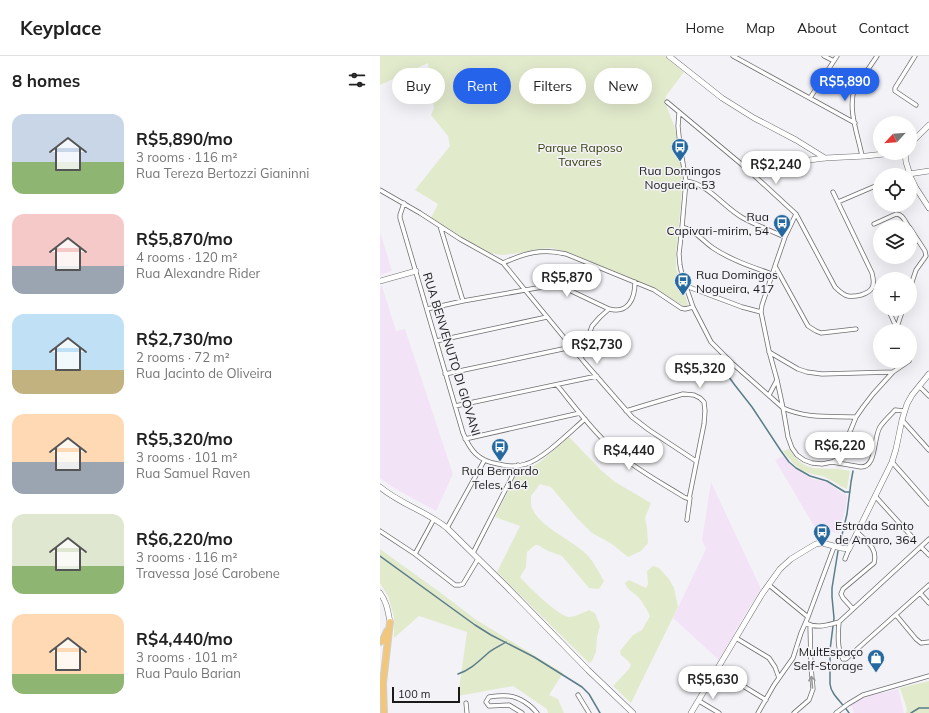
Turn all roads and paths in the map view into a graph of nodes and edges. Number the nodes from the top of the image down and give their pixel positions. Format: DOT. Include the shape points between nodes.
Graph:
graph roads {
  1 [pos="669,56"];
  2 [pos="733,56"];
  3 [pos="824,56"];
  4 [pos="836,56"];
  5 [pos="877,56"];
  6 [pos="915,56"];
  7 [pos="834,61"];
  8 [pos="810,98"];
  9 [pos="667,102"];
  10 [pos="916,105"];
  11 [pos="679,113"];
  12 [pos="855,123"];
  13 [pos="929,125"];
  14 [pos="917,137"];
  15 [pos="873,155"];
  16 [pos="862,156"];
  17 [pos="825,158"];
  18 [pos="746,168"];
  19 [pos="929,171"];
  20 [pos="917,174"];
  21 [pos="686,181"];
  22 [pos="873,187"];
  23 [pos="380,190"];
  24 [pos="917,190"];
  25 [pos="833,192"];
  26 [pos="838,202"];
  27 [pos="404,203"];
  28 [pos="929,208"];
  29 [pos="796,214"];
  30 [pos="883,220"];
  31 [pos="904,220"];
  32 [pos="440,226"];
  33 [pos="682,227"];
  34 [pos="786,237"];
  35 [pos="918,240"];
  36 [pos="504,262"];
  37 [pos="775,266"];
  38 [pos="416,271"];
  39 [pos="915,272"];
  40 [pos="772,274"];
  41 [pos="380,281"];
  42 [pos="635,282"];
  43 [pos="686,286"];
  44 [pos="525,290"];
  45 [pos="463,301"];
  46 [pos="693,306"];
  47 [pos="427,309"];
  48 [pos="609,309"];
  49 [pos="761,312"];
  50 [pos="548,317"];
  51 [pos="856,329"];
  52 [pos="436,341"];
  53 [pos="572,347"];
  54 [pos="769,351"];
  55 [pos="581,358"];
  56 [pos="899,368"];
  57 [pos="893,372"];
  58 [pos="446,374"];
  59 [pos="929,374"];
  60 [pos="597,376"];
  61 [pos="777,380"];
  62 [pos="556,385"];
  63 [pos="919,386"];
  64 [pos="769,395"];
  65 [pos="929,396"];
  66 [pos="455,406"];
  67 [pos="783,408"];
  68 [pos="626,411"];
  69 [pos="905,411"];
  70 [pos="580,413"];
  71 [pos="856,417"];
  72 [pos="585,419"];
  73 [pos="902,420"];
  74 [pos="465,439"];
  75 [pos="929,450"];
  76 [pos="696,460"];
  77 [pos="484,461"];
  78 [pos="832,462"];
  79 [pos="892,462"];
  80 [pos="518,465"];
  81 [pos="380,487"];
  82 [pos="875,496"];
  83 [pos="689,498"];
  84 [pos="929,504"];
  85 [pos="434,519"];
  86 [pos="686,520"];
  87 [pos="446,528"];
  88 [pos="380,531"];
  89 [pos="857,532"];
  90 [pos="913,538"];
  91 [pos="929,540"];
  92 [pos="834,547"];
  93 [pos="921,547"];
  94 [pos="849,548"];
  95 [pos="473,553"];
  96 [pos="415,554"];
  97 [pos="929,555"];
  98 [pos="478,559"];
  99 [pos="845,559"];
  100 [pos="768,585"];
  101 [pos="929,585"];
  102 [pos="380,593"];
  103 [pos="920,593"];
  104 [pos="929,603"];
  105 [pos="853,609"];
  106 [pos="896,615"];
  107 [pos="808,617"];
  108 [pos="390,622"];
  109 [pos="806,622"];
  110 [pos="837,623"];
  111 [pos="810,625"];
  112 [pos="736,638"];
  113 [pos="380,642"];
  114 [pos="929,642"];
  115 [pos="717,670"];
  116 [pos="929,676"];
  117 [pos="779,678"];
  118 [pos="578,695"];
  119 [pos="766,700"];
  120 [pos="699,701"];
  121 [pos="466,703"];
  122 [pos="384,713"];
  123 [pos="466,713"];
  124 [pos="522,713"];
  125 [pos="537,713"];
  126 [pos="589,713"];
  127 [pos="633,713"];
  128 [pos="692,713"];
  129 [pos="719,713"];
  130 [pos="758,713"];
  131 [pos="794,713"];
  132 [pos="836,713"];
  1 -- 17 [label="street" via="722,98"];
  2 -- 8 [label="street"];
  3 -- 7 [label="street"];
  4 -- 7 [label="street"];
  5 -- 12 [label="street" via="854,90 852,100"];
  6 -- 10 [label="street" via="894,88"];
  7 -- 8 [label="street"];
  8 -- 12 [label="street"];
  9 -- 11 [label="street"];
  11 -- 18 [label="street"];
  11 -- 21 [label="street" via="680,146"];
  12 -- 16 [label="street"];
  13 -- 14 [label="street"];
  15 -- 16 [label="street"];
  16 -- 17 [label="street"];
  17 -- 18 [label="street"];
  18 -- 29 [label="street"];
  19 -- 20 [label="street"];
  21 -- 33 [label="street"];
  21 -- 34 [label="street" via="702,186 742,218"];
  22 -- 26 [label="street"];
  23 -- 27 [label="street"];
  24 -- 28 [label="street"];
  25 -- 26 [label="street"];
  26 -- 29 [label="street" via="874,282 869,292 855,297 842,293 835,287"];
  27 -- 32 [label="street"];
  27 -- 38 [label="street, RUA BENVENUTO DI GIOVANI" via="400,215"];
  29 -- 34 [label="street"];
  30 -- 31 [label="street" via="896,214 901,215"];
  32 -- 36 [label="street"];
  32 -- 45 [label="street"];
  33 -- 40 [label="street" via="689,229 725,255"];
  33 -- 43 [label="street" via="679,254"];
  34 -- 37 [label="street"];
  35 -- 39 [label="street" via="926,256"];
  36 -- 42 [label="street" via="532,252 557,252"];
  36 -- 44 [label="street"];
  37 -- 40 [label="street"];
  37 -- 51 [label="street" via="808,326 821,333"];
  38 -- 41 [label="street"];
  38 -- 47 [label="street, RUA BENVENUTO DI GIOVANI"];
  40 -- 49 [label="street"];
  42 -- 46 [label="street" via="656,291 681,308"];
  42 -- 48 [label="street" via="633,297 627,306 621,310"];
  43 -- 46 [label="street"];
  43 -- 49 [label="street"];
  44 -- 45 [label="street"];
  44 -- 48 [label="street" via="554,285"];
  44 -- 50 [label="street"];
  45 -- 47 [label="street"];
  46 -- 64 [label="street" via="711,342"];
  47 -- 52 [label="street, RUA BENVENUTO DI GIOVANI"];
  48 -- 55 [label="street" via="592,326"];
  49 -- 54 [label="street"];
  50 -- 52 [label="street"];
  50 -- 53 [label="street"];
  52 -- 58 [label="street, RUA BENVENUTO DI GIOVANI"];
  53 -- 55 [label="street"];
  53 -- 58 [label="street"];
  54 -- 57 [label="street" via="807,372"];
  54 -- 61 [label="street"];
  55 -- 60 [label="street"];
  56 -- 57 [label="street"];
  57 -- 71 [label="street"];
  58 -- 66 [label="street, RUA BENVENUTO DI GIOVANI"];
  59 -- 63 [label="street"];
  60 -- 62 [label="street"];
  60 -- 68 [label="street"];
  61 -- 64 [label="street"];
  61 -- 67 [label="street"];
  62 -- 66 [label="street"];
  62 -- 70 [label="street"];
  63 -- 65 [label="street"];
  63 -- 69 [label="street"];
  64 -- 67 [label="street"];
  66 -- 74 [label="street, RUA BENVENUTO DI GIOVANI"];
  67 -- 71 [label="street" via="806,416"];
  67 -- 78 [label="street" via="788,437 797,455 812,463"];
  68 -- 76 [label="street" via="649,430"];
  68 -- 76 [label="street" via="679,395 691,394 700,398 705,405 705,411"];
  69 -- 73 [label="street"];
  69 -- 78 [label="street" via="895,410 880,428 868,465 861,467"];
  70 -- 72 [label="street"];
  70 -- 74 [label="street"];
  71 -- 78 [label="street" via="842,451"];
  72 -- 80 [label="street" via="543,455 526,464"];
  72 -- 83 [label="street" via="616,452"];
  73 -- 75 [label="street"];
  73 -- 79 [label="street"];
  74 -- 77 [label="street, RUA BENVENUTO DI GIOVANI"];
  76 -- 83 [label="street"];
  77 -- 80 [label="street"];
  77 -- 87 [label="street"];
  79 -- 82 [label="street"];
  79 -- 84 [label="street"];
  80 -- 95 [label="street"];
  81 -- 85 [label="street"];
  82 -- 89 [label="street"];
  82 -- 90 [label="street"];
  83 -- 86 [label="street"];
  85 -- 87 [label="street"];
  85 -- 96 [label="street"];
  87 -- 95 [label="street"];
  88 -- 96 [label="street"];
  89 -- 94 [label="street"];
  89 -- 105 [label="street" via="873,548 875,555 874,563 843,589 843,598"];
  91 -- 93 [label="street"];
  92 -- 94 [label="street"];
  92 -- 100 [label="street" via="820,543 809,548 784,565"];
  92 -- 107 [label="street"];
  93 -- 97 [label="street"];
  93 -- 105 [label="street"];
  94 -- 99 [label="street"];
  95 -- 98 [label="street"];
  96 -- 98 [label="street" via="458,585 463,584"];
  98 -- 127 [label="street"];
  100 -- 107 [label="street"];
  100 -- 112 [label="street"];
  101 -- 103 [label="street"];
  102 -- 108 [label="street" via="386,602"];
  103 -- 104 [label="street"];
  103 -- 106 [label="street"];
  105 -- 110 [label="street"];
  106 -- 110 [label="street" via="846,659 840,655"];
  106 -- 114 [label="street" via="916,639 921,643"];
  107 -- 109 [label="street"];
  108 -- 113 [label="highway"];
  108 -- 122 [label="highway" via="383,683"];
  109 -- 111 [label="street"];
  109 -- 117 [label="street" via="793,658"];
  110 -- 111 [label="street"];
  131 -- 111 [label="street, one-way" via="809,700 813,689"];
  112 -- 115 [label="street"];
  112 -- 117 [label="street" via="769,658"];
  115 -- 119 [label="street"];
  115 -- 120 [label="street"];
  116 -- 132 [label="street" via="863,695"];
  117 -- 119 [label="street"];
  118 -- 126 [label="street"];
  119 -- 130 [label="street"];
  120 -- 128 [label="street"];
  120 -- 129 [label="street"];
  121 -- 123 [label="street"];
  124 -- 125 [label="street" via="510,705 489,706 487,699 508,695 526,703"];
}
